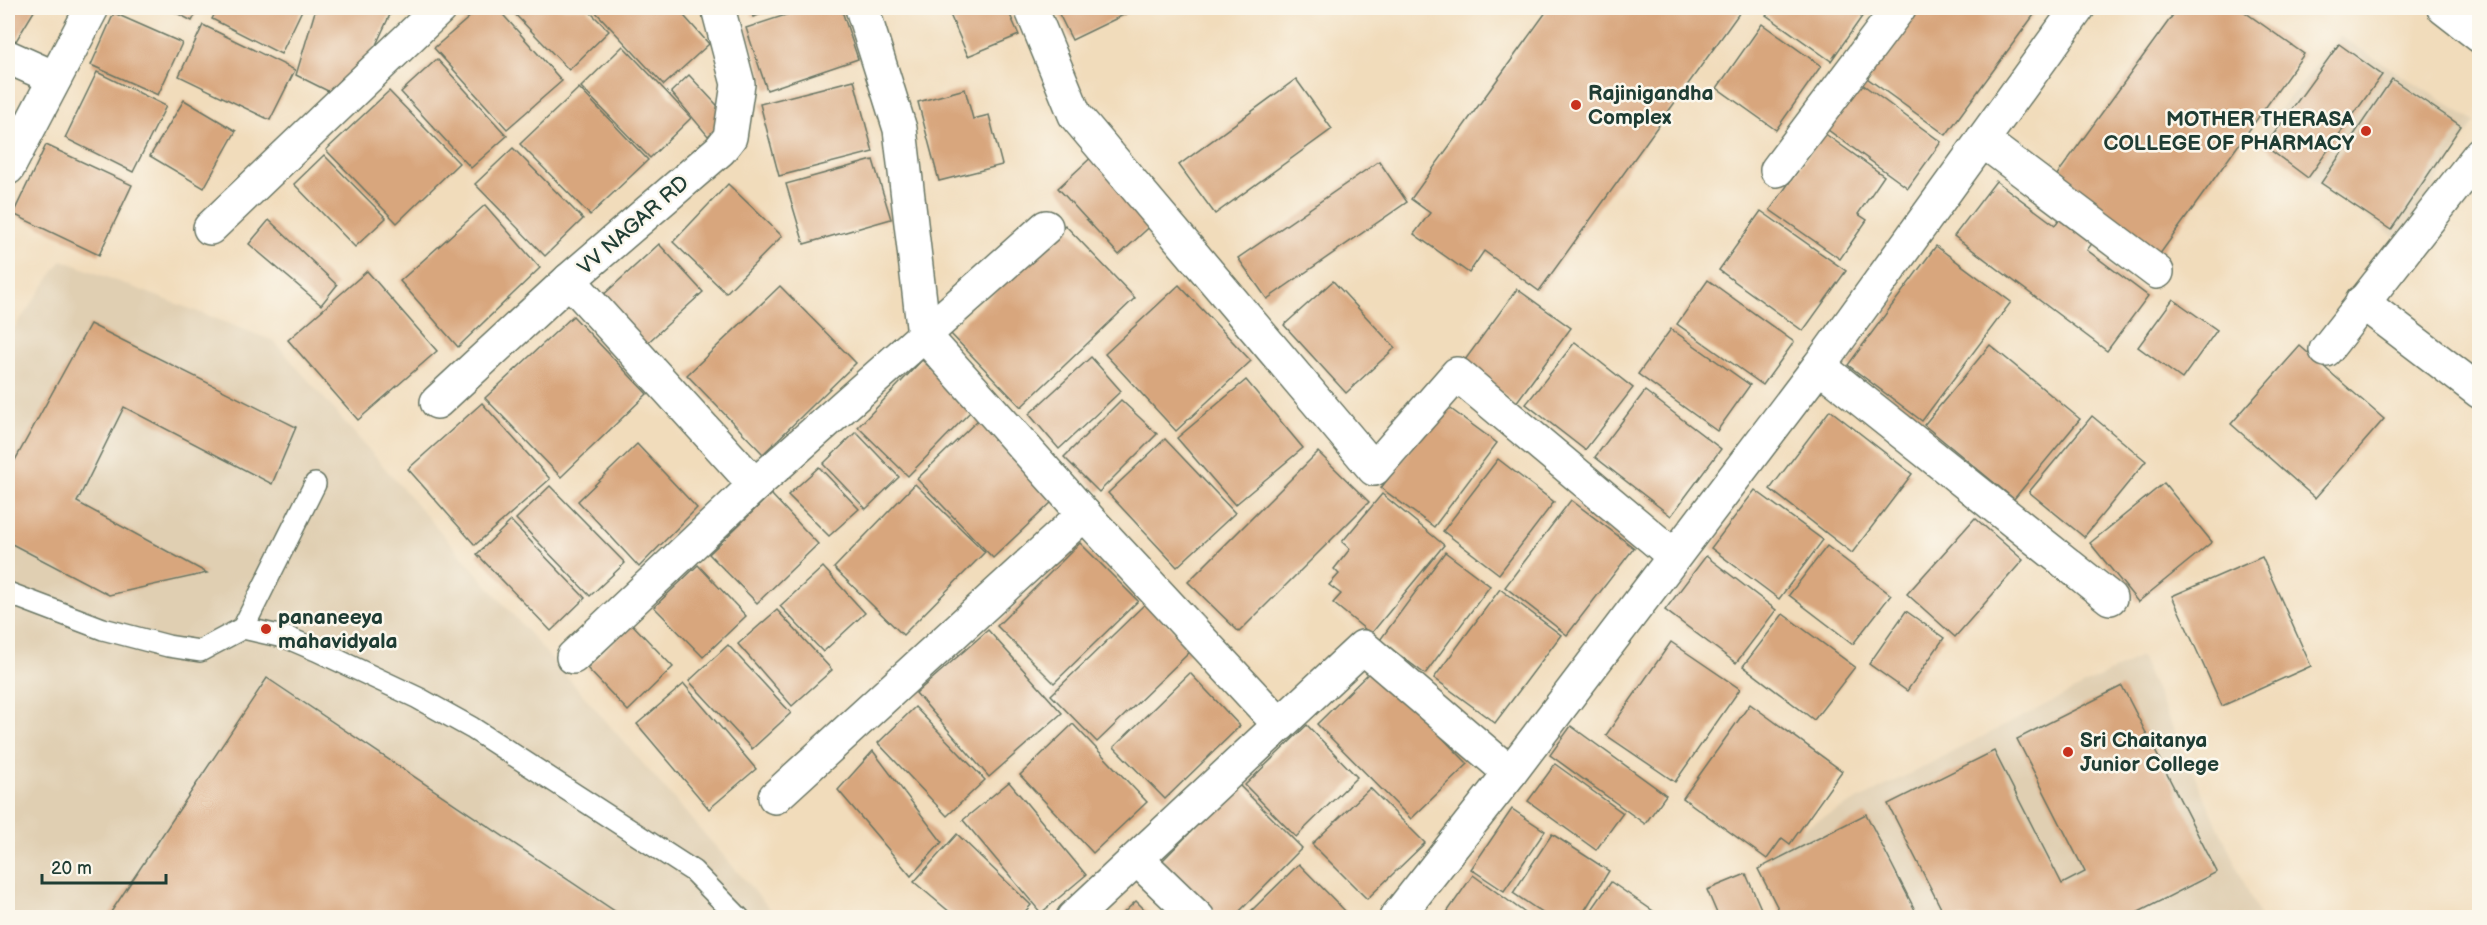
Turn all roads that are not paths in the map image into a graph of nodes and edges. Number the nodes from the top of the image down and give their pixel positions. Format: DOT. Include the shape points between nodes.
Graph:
graph roads {
  1 [pos="92,8"];
  2 [pos="440,8"];
  3 [pos="718,8"];
  4 [pos="862,8"];
  5 [pos="1031,8"];
  6 [pos="1899,8"];
  7 [pos="2078,8"];
  8 [pos="2444,8"];
  9 [pos="2480,36"];
  10 [pos="8,57"];
  11 [pos="55,78"];
  12 [pos="1982,140"];
  13 [pos="2480,154"];
  14 [pos="8,168"];
  15 [pos="1777,170"];
  16 [pos="1046,227"];
  17 [pos="210,228"];
  18 [pos="2157,272"];
  19 [pos="569,280"];
  20 [pos="2362,302"];
  21 [pos="924,334"];
  22 [pos="2326,350"];
  23 [pos="1819,366"];
  24 [pos="2480,392"];
  25 [pos="437,402"];
  26 [pos="315,484"];
  27 [pos="754,484"];
  28 [pos="1084,514"];
  29 [pos="1674,556"];
  30 [pos="8,593"];
  31 [pos="2110,598"];
  32 [pos="243,628"];
  33 [pos="573,657"];
  34 [pos="1280,725"];
  35 [pos="1510,772"];
  36 [pos="775,797"];
  37 [pos="1138,860"];
  38 [pos="739,918"];
  39 [pos="1073,918"];
  40 [pos="1198,918"];
  41 [pos="1396,918"];
  1 -- 11 [label="street"];
  2 -- 17 [label="street"];
  3 -- 19 [label="street, VV NAGAR RD" via="738,84 730,137 720,150"];
  4 -- 21 [label="street" via="900,129"];
  5 -- 29 [label="street" via="1075,115 1374,469 1457,374"];
  6 -- 15 [label="street"];
  7 -- 12 [label="street"];
  8 -- 9 [label="street"];
  10 -- 11 [label="street"];
  11 -- 14 [label="street"];
  12 -- 18 [label="street"];
  12 -- 23 [label="street"];
  13 -- 20 [label="street"];
  16 -- 21 [label="street"];
  19 -- 25 [label="street, VV NAGAR RD"];
  19 -- 27 [label="street"];
  20 -- 22 [label="street"];
  20 -- 24 [label="street"];
  21 -- 27 [label="street"];
  21 -- 28 [label="street"];
  23 -- 29 [label="street"];
  23 -- 31 [label="street"];
  26 -- 32 [label="lane"];
  27 -- 33 [label="street"];
  28 -- 34 [label="street"];
  28 -- 36 [label="street"];
  29 -- 35 [label="street"];
  30 -- 32 [label="lane" via="103,629 200,651"];
  32 -- 38 [label="lane" via="288,638 316,650 472,728 693,871"];
  34 -- 35 [label="street" via="1363,647"];
  34 -- 37 [label="street"];
  35 -- 41 [label="street"];
  37 -- 39 [label="street"];
  37 -- 40 [label="street"];
}
